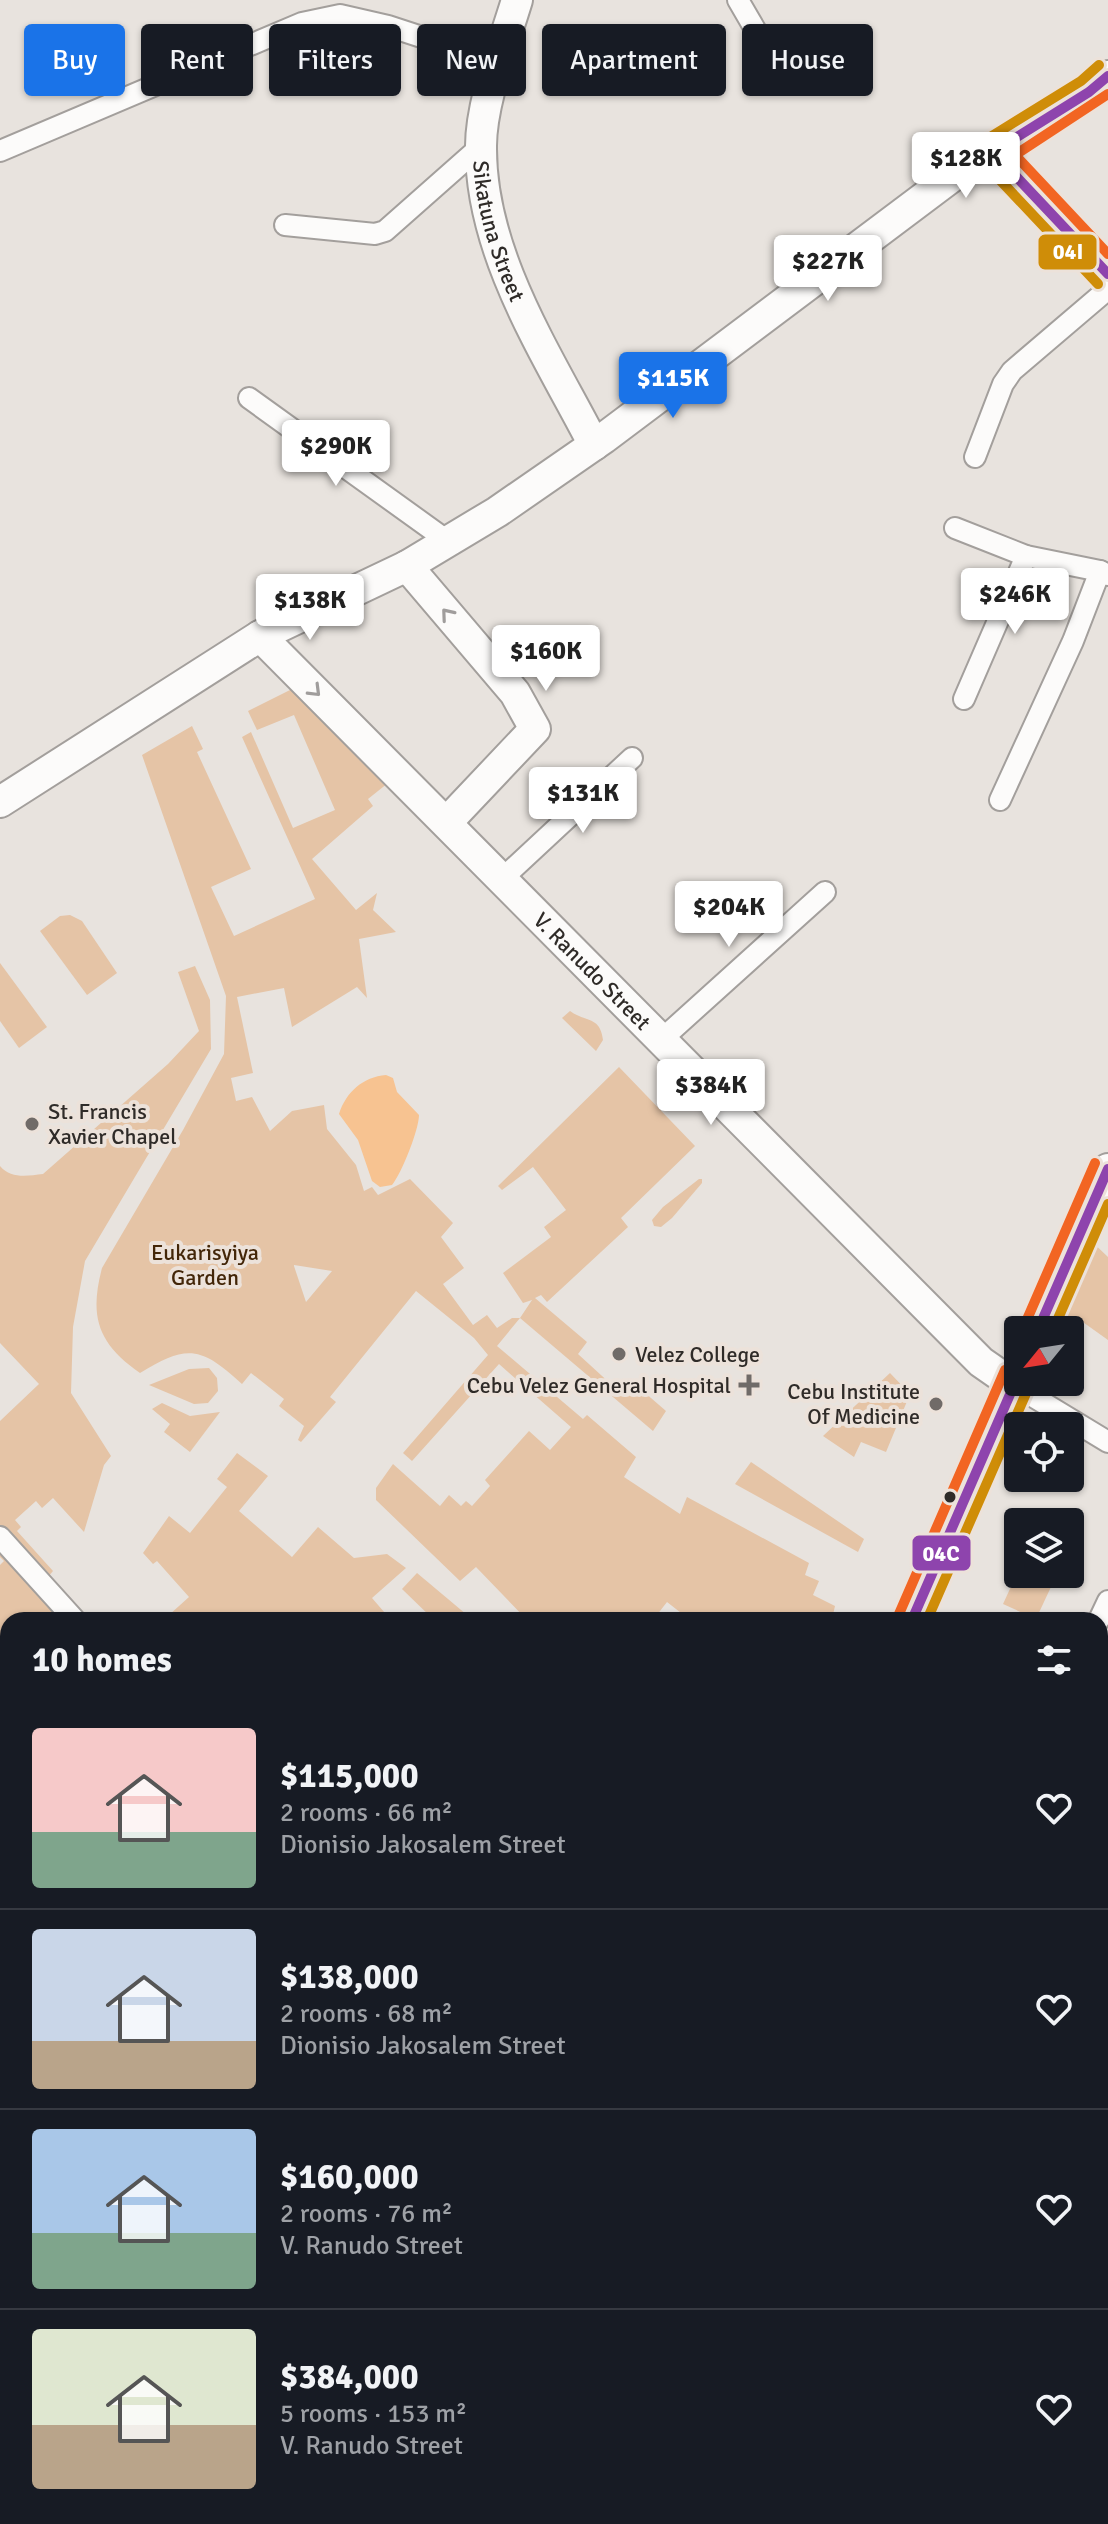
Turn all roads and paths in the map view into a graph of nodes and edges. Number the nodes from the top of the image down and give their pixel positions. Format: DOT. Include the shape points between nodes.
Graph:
graph roads {
  1 [pos="517,0"];
  2 [pos="738,0"];
  3 [pos="510,24"];
  4 [pos="752,24"];
  5 [pos="417,35"];
  6 [pos="1108,76"];
  7 [pos="491,96"];
  8 [pos="480,147"];
  9 [pos="0,151"];
  10 [pos="993,152"];
  11 [pos="285,225"];
  12 [pos="1108,274"];
  13 [pos="1108,289"];
  14 [pos="249,398"];
  15 [pos="594,445"];
  16 [pos="975,457"];
  17 [pos="955,528"];
  18 [pos="449,542"];
  19 [pos="1026,556"];
  20 [pos="407,566"];
  21 [pos="1104,573"];
  22 [pos="260,636"];
  23 [pos="964,699"];
  24 [pos="632,758"];
  25 [pos="1000,800"];
  26 [pos="0,802"];
  27 [pos="447,822"];
  28 [pos="503,878"];
  29 [pos="825,892"];
  30 [pos="662,1039"];
  31 [pos="1108,1169"];
  32 [pos="1044,1316"];
  33 [pos="1004,1374"];
  34 [pos="1009,1396"];
  35 [pos="1039,1396"];
  36 [pos="1108,1442"];
  37 [pos="0,1537"];
  38 [pos="68,1612"];
  39 [pos="915,1612"];
  1 -- 3 [label="street, Sikatuna Street"];
  2 -- 4 [label="street"];
  5 -- 9 [label="street" via="340,15 302,23"];
  6 -- 10 [label="street"];
  7 -- 8 [label="street, Sikatuna Street"];
  8 -- 11 [label="street" via="385,231"];
  8 -- 15 [label="street, Sikatuna Street" via="490,218 507,267"];
  10 -- 12 [label="street"];
  10 -- 15 [label="street" via="913,204"];
  13 -- 16 [label="street" via="1012,371"];
  14 -- 18 [label="street"];
  15 -- 18 [label="street"];
  17 -- 19 [label="street"];
  18 -- 20 [label="street"];
  19 -- 21 [label="street"];
  19 -- 23 [label="street"];
  20 -- 22 [label="street"];
  27 -- 20 [label="street, one-way" via="535,729 515,693"];
  21 -- 25 [label="street"];
  22 -- 26 [label="street"];
  22 -- 27 [label="street, V. Ranudo Street, one-way"];
  24 -- 28 [label="street"];
  27 -- 28 [label="street, V. Ranudo Street"];
  28 -- 30 [label="street, V. Ranudo Street"];
  29 -- 30 [label="street"];
  30 -- 33 [label="street, V. Ranudo Street" via="981,1362"];
  31 -- 32 [label="street"];
  34 -- 39 [label="street"];
  35 -- 36 [label="street"];
  37 -- 38 [label="street"];
}
